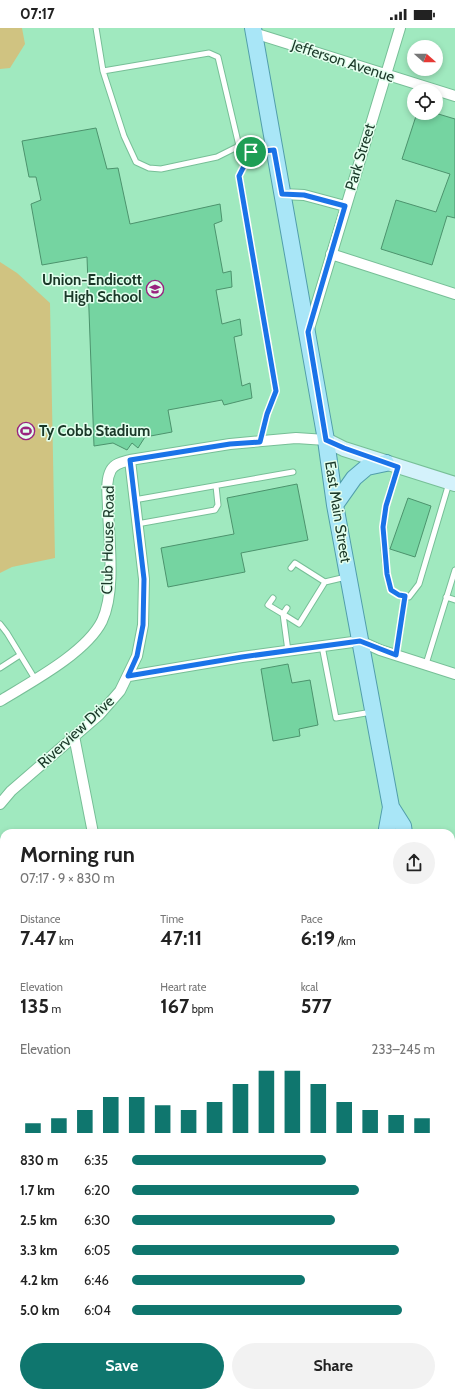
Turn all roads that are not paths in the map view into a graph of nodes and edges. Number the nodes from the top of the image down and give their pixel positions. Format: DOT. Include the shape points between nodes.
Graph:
graph roads {
  1 [pos="96,28"];
  2 [pos="400,28"];
  3 [pos="254,30"];
  4 [pos="103,71"];
  5 [pos="386,75"];
  6 [pos="455,96"];
  7 [pos="239,146"];
  8 [pos="274,150"];
  9 [pos="251,152"];
  10 [pos="282,194"];
  11 [pos="345,206"];
  12 [pos="331,254"];
  13 [pos="455,294"];
  14 [pos="308,332"];
  15 [pos="326,440"];
  16 [pos="260,442"];
  17 [pos="130,460"];
  18 [pos="392,465"];
  19 [pos="293,472"];
  20 [pos="452,483"];
  21 [pos="216,486"];
  22 [pos="134,500"];
  23 [pos="335,505"];
  24 [pos="137,524"];
  25 [pos="291,568"];
  26 [pos="455,570"];
  27 [pos="310,572"];
  28 [pos="348,576"];
  29 [pos="306,578"];
  30 [pos="325,582"];
  31 [pos="405,596"];
  32 [pos="446,597"];
  33 [pos="272,598"];
  34 [pos="455,600"];
  35 [pos="287,608"];
  36 [pos="283,614"];
  37 [pos="0,624"];
  38 [pos="360,641"];
  39 [pos="322,646"];
  40 [pos="288,651"];
  41 [pos="20,655"];
  42 [pos="396,655"];
  43 [pos="426,664"];
  44 [pos="0,668"];
  45 [pos="455,674"];
  46 [pos="128,676"];
  47 [pos="35,679"];
  48 [pos="0,701"];
  49 [pos="373,712"];
  50 [pos="74,736"];
  51 [pos="0,804"];
  52 [pos="391,807"];
  53 [pos="92,829"];
  54 [pos="387,829"];
  55 [pos="403,829"];
  1 -- 4 [label="lane"];
  2 -- 5 [label="street, Park Street"];
  3 -- 5 [label="street, Jefferson Avenue"];
  3 -- 8 [label="main road, East Main Street"];
  4 -- 7 [label="lane" via="124,136 136,162 150,168 161,169 217,157"];
  4 -- 7 [label="lane" via="209,53 218,56"];
  5 -- 6 [label="street, Jefferson Avenue"];
  5 -- 11 [label="street, Park Street"];
  7 -- 9 [label="lane"];
  8 -- 9 [label="lane"];
  8 -- 10 [label="main road, East Main Street"];
  9 -- 16 [label="lane" via="239,176 276,391"];
  10 -- 11 [label="street" via="304,195"];
  10 -- 14 [label="main road, East Main Street"];
  11 -- 12 [label="street, Park Street"];
  12 -- 13 [label="street"];
  12 -- 14 [label="street, Park Street"];
  14 -- 15 [label="main road, East Main Street"];
  15 -- 16 [label="street, Club House Road" via="296,438"];
  15 -- 18 [label="street"];
  15 -- 23 [label="main road, East Main Street"];
  16 -- 17 [label="street, Club House Road" via="230,444"];
  17 -- 22 [label="street, Riverview Drive"];
  17 -- 47 [label="street, Club House Road" via="117,464 112,469 107,484 111,570 108,599 102,620 76,652"];
  18 -- 20 [label="street"];
  18 -- 23 [label="main road" via="367,467 354,478"];
  18 -- 31 [label="lane" via="383,527 387,574 391,590"];
  19 -- 21 [label="lane"];
  20 -- 31 [label="lane" via="419,584 409,597"];
  21 -- 22 [label="lane"];
  21 -- 24 [label="lane" via="218,505 215,510"];
  22 -- 24 [label="street, Riverview Drive"];
  23 -- 28 [label="main road, East Main Street"];
  24 -- 46 [label="street, Riverview Drive" via="144,579 143,625 137,656"];
  25 -- 27 [label="lane" via="295,563"];
  26 -- 32 [label="lane"];
  27 -- 29 [label="lane"];
  27 -- 30 [label="lane"];
  28 -- 30 [label="lane"];
  28 -- 38 [label="main road, East Main Street"];
  30 -- 36 [label="lane" via="299,624"];
  31 -- 42 [label="lane"];
  32 -- 34 [label="lane"];
  32 -- 43 [label="lane"];
  33 -- 36 [label="lane" via="268,605"];
  35 -- 36 [label="lane"];
  36 -- 40 [label="lane"];
  37 -- 41 [label="lane"];
  38 -- 39 [label="street"];
  38 -- 42 [label="street"];
  38 -- 49 [label="main road, East Main Street"];
  39 -- 40 [label="street"];
  39 -- 49 [label="lane" via="336,718"];
  40 -- 46 [label="street"];
  41 -- 44 [label="lane"];
  41 -- 47 [label="lane"];
  42 -- 43 [label="street"];
  43 -- 45 [label="street"];
  46 -- 50 [label="street, Riverview Drive" via="120,691 99,715"];
  47 -- 48 [label="street, Club House Road"];
  49 -- 52 [label="main road, East Main Street"];
  50 -- 51 [label="street, Riverview Drive" via="11,791"];
  50 -- 53 [label="street"];
  52 -- 54 [label="main road, East Main Street"];
  52 -- 55 [label="main road, East Main Street"];
}
